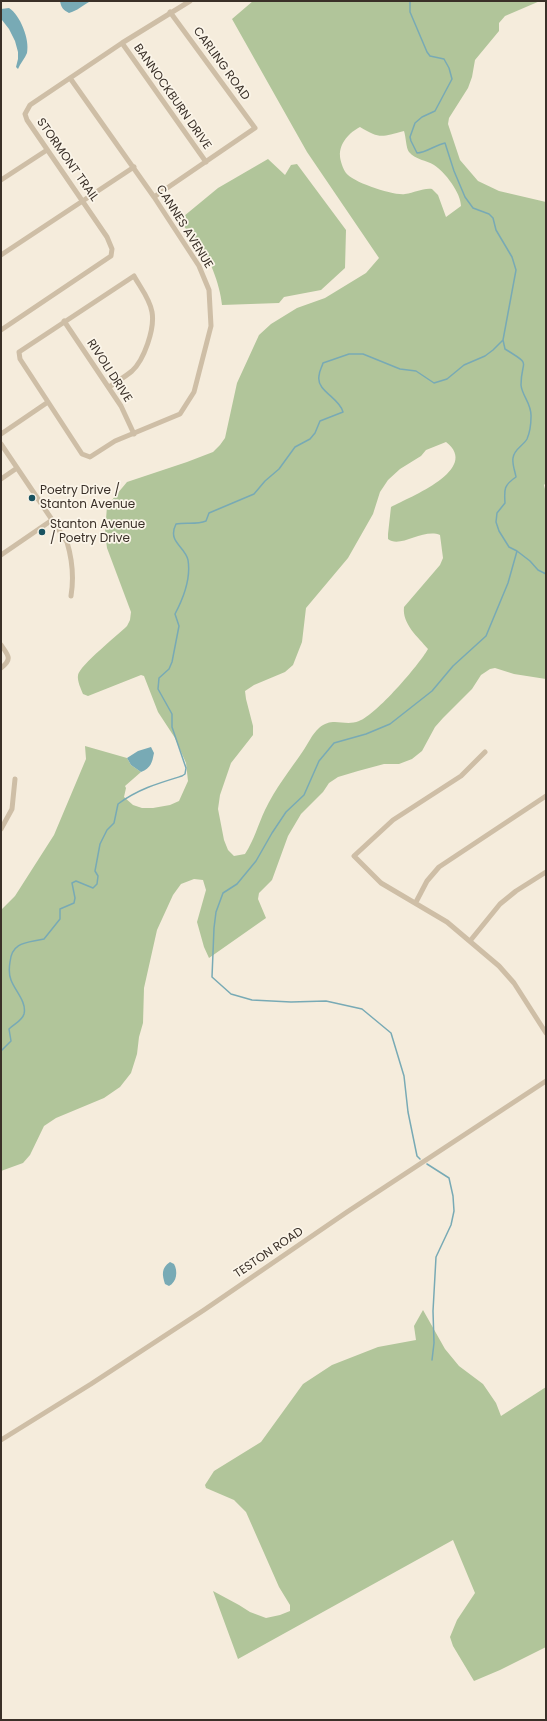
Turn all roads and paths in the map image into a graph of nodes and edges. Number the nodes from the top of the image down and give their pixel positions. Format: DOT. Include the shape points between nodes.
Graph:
graph roads {
  1 [pos="190,1"];
  2 [pos="170,12"];
  3 [pos="122,44"];
  4 [pos="70,78"];
  5 [pos="47,150"];
  6 [pos="206,162"];
  7 [pos="134,167"];
  8 [pos="1,180"];
  9 [pos="154,197"];
  10 [pos="83,201"];
  11 [pos="1,255"];
  12 [pos="64,321"];
  13 [pos="1,330"];
  14 [pos="109,387"];
  15 [pos="48,402"];
  16 [pos="1,434"];
  17 [pos="134,434"];
  18 [pos="1,444"];
  19 [pos="17,468"];
  20 [pos="1,479"];
  21 [pos="52,520"];
  22 [pos="1,555"];
  23 [pos="70,596"];
  24 [pos="1,645"];
  25 [pos="1,668"];
  26 [pos="485,752"];
  27 [pos="15,779"];
  28 [pos="546,796"];
  29 [pos="1,829"];
  30 [pos="546,872"];
  31 [pos="416,902"];
  32 [pos="470,941"];
  33 [pos="546,1033"];
  34 [pos="546,1081"];
  35 [pos="1,1440"];
  1 -- 2 [label="street, STORMONT TRAIL"];
  2 -- 3 [label="street, STORMONT TRAIL"];
  2 -- 6 [label="street, CARLING ROAD" via="255,128"];
  3 -- 4 [label="street, STORMONT TRAIL"];
  3 -- 6 [label="street, BANNOCKBURN DRIVE"];
  4 -- 5 [label="street, STORMONT TRAIL" via="30,105 25,114"];
  4 -- 7 [label="street, CANNES AVENUE"];
  5 -- 8 [label="street"];
  5 -- 10 [label="street, STORMONT TRAIL"];
  6 -- 9 [label="street"];
  7 -- 9 [label="street, CANNES AVENUE"];
  7 -- 10 [label="street"];
  9 -- 17 [label="street, CANNES AVENUE" via="199,266 209,290 211,326 194,392 180,414"];
  10 -- 11 [label="street"];
  10 -- 13 [label="street, STORMONT TRAIL" via="108,237 112,249 111,256"];
  12 -- 14 [label="street, RIVOLI DRIVE"];
  12 -- 14 [label="street" via="134,276 152,311 153,323 145,352 133,370"];
  12 -- 15 [label="street, CANNES AVENUE" via="19,352 20,359"];
  14 -- 17 [label="street, RIVOLI DRIVE"];
  15 -- 16 [label="street"];
  15 -- 17 [label="street, CANNES AVENUE" via="82,454 90,457 116,441"];
  18 -- 19 [label="street"];
  19 -- 20 [label="street"];
  19 -- 21 [label="street"];
  21 -- 22 [label="street"];
  21 -- 23 [label="street" via="70,551 73,583"];
  24 -- 25 [label="street" via="9,660"];
  26 -- 31 [label="street" via="461,776 393,820 354,856 381,882"];
  27 -- 29 [label="street" via="12,809"];
  28 -- 31 [label="street" via="439,867 427,881"];
  30 -- 32 [label="street" via="508,897"];
  31 -- 32 [label="street"];
  32 -- 33 [label="street" via="510,977"];
  34 -- 35 [label="street, TESTON ROAD" via="346,1212 197,1314"];
}
